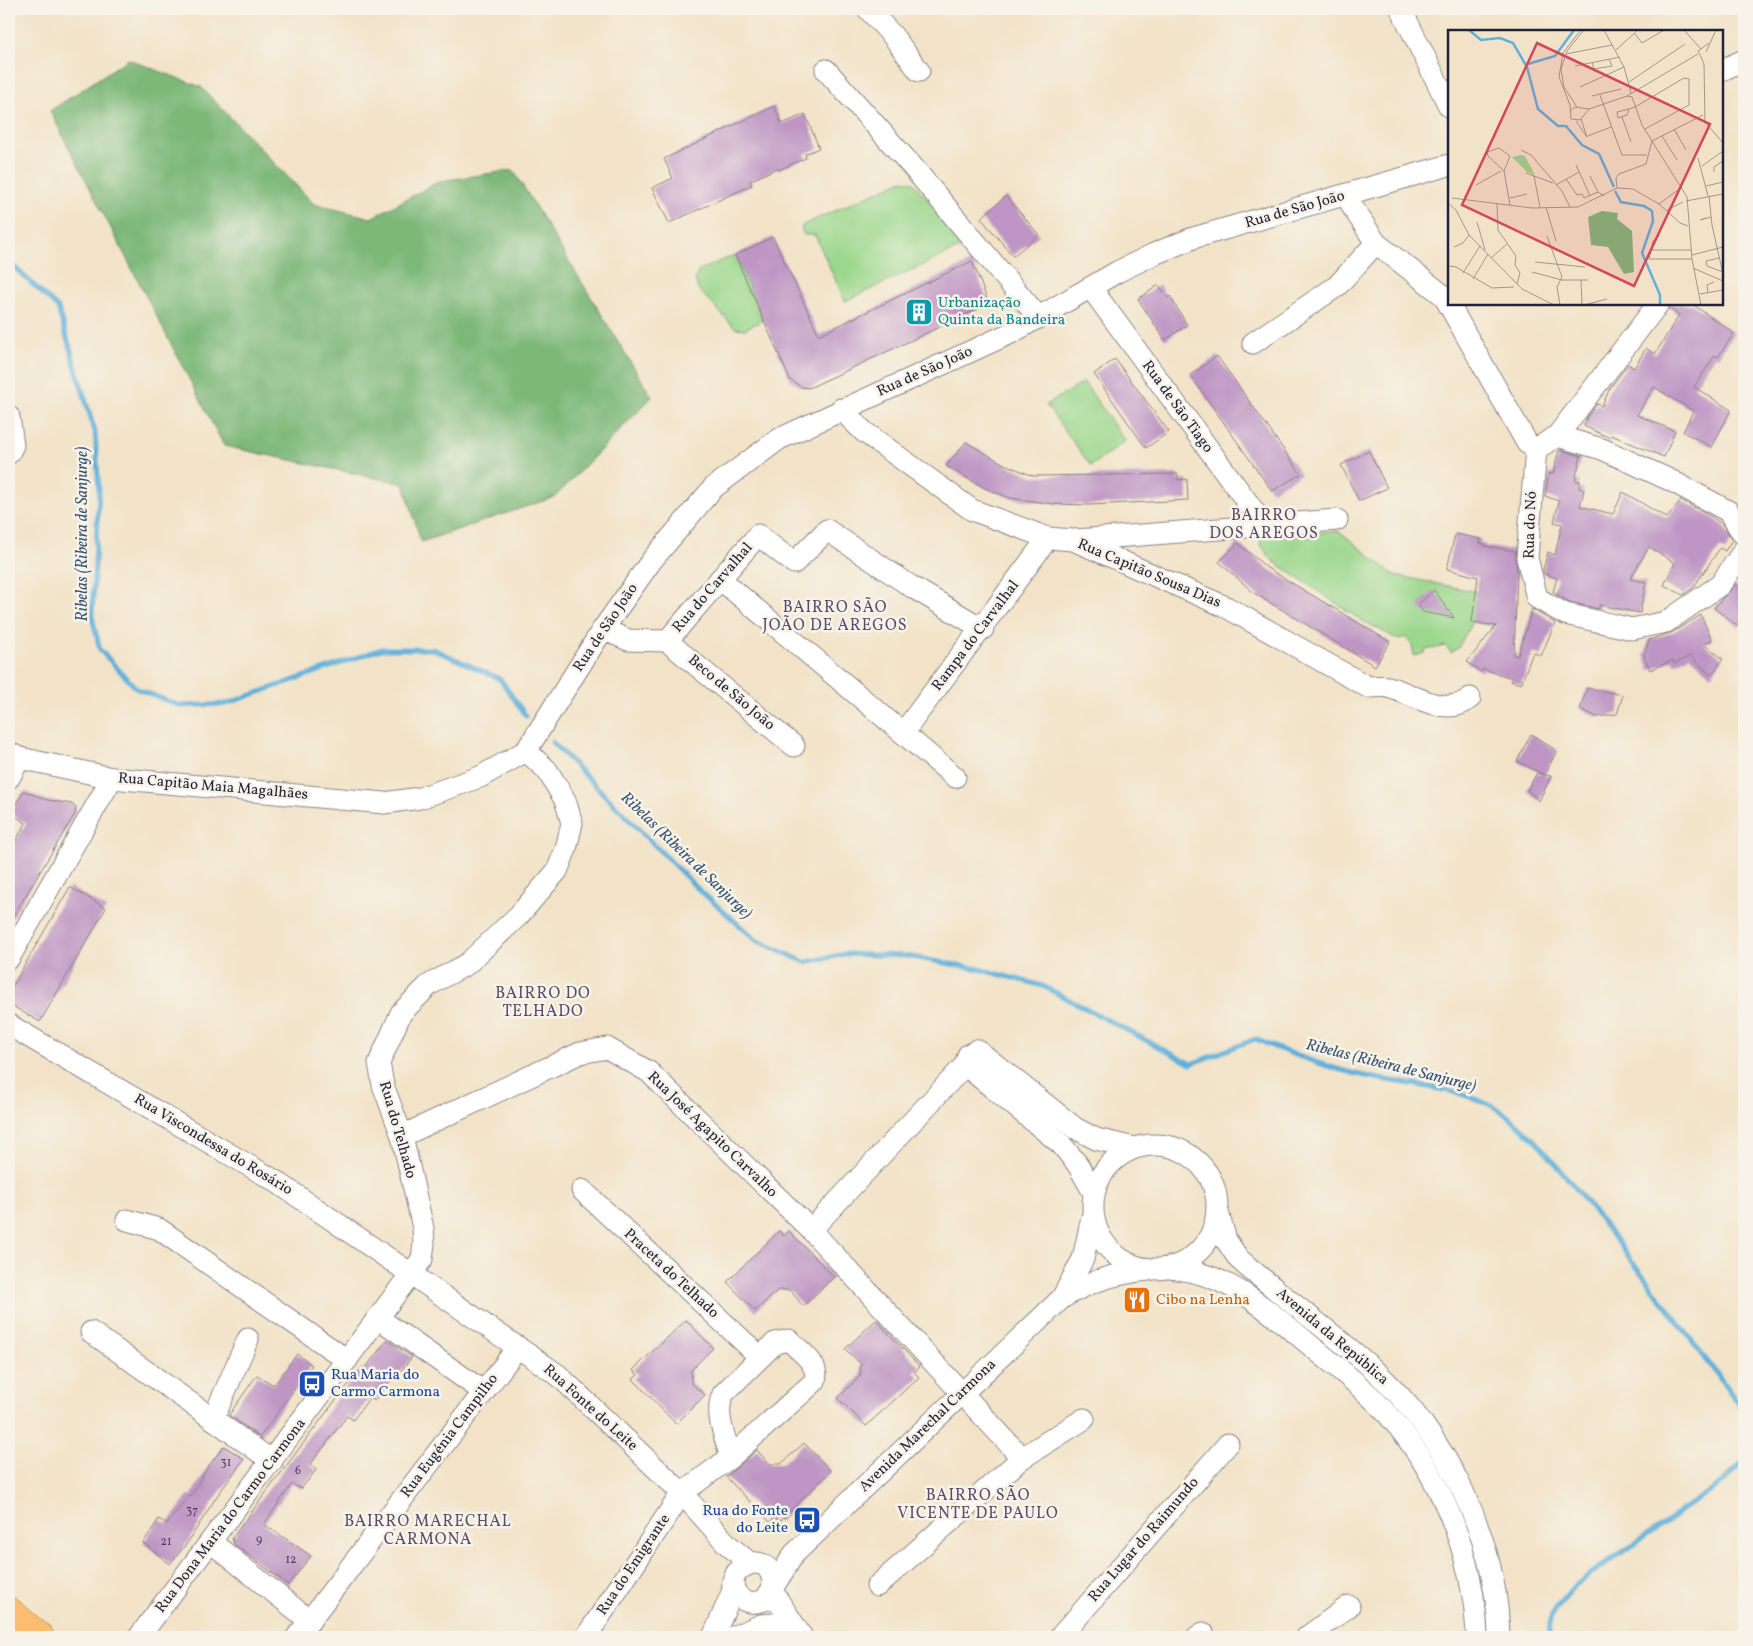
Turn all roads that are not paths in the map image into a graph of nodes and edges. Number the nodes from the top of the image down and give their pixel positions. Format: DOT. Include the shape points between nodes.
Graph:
graph roads {
  1 [pos="868,9"];
  2 [pos="1400,9"];
  3 [pos="1744,60"];
  4 [pos="826,70"];
  5 [pos="1723,70"];
  6 [pos="919,71"];
  7 [pos="1448,104"];
  8 [pos="1448,165"];
  9 [pos="1348,195"];
  10 [pos="1376,243"];
  11 [pos="1091,288"];
  12 [pos="1448,303"];
  13 [pos="1449,305"];
  14 [pos="1657,305"];
  15 [pos="1039,318"];
  16 [pos="1253,344"];
  17 [pos="841,409"];
  18 [pos="9,417"];
  19 [pos="1557,436"];
  20 [pos="1536,449"];
  21 [pos="9,453"];
  22 [pos="1336,520"];
  23 [pos="1264,525"];
  24 [pos="1744,535"];
  25 [pos="1048,538"];
  26 [pos="1073,540"];
  27 [pos="1744,550"];
  28 [pos="720,579"];
  29 [pos="603,629"];
  30 [pos="983,629"];
  31 [pos="667,641"];
  32 [pos="1470,698"];
  33 [pos="903,733"];
  34 [pos="794,746"];
  35 [pos="526,751"];
  36 [pos="15,756"];
  37 [pos="955,777"];
  38 [pos="9,778"];
  39 [pos="112,778"];
  40 [pos="9,958"];
  41 [pos="9,1025"];
  42 [pos="966,1065"];
  43 [pos="402,1136"];
  44 [pos="1134,1148"];
  45 [pos="582,1190"];
  46 [pos="1094,1193"];
  47 [pos="1217,1209"];
  48 [pos="1092,1215"];
  49 [pos="127,1220"];
  50 [pos="811,1230"];
  51 [pos="1160,1269"];
  52 [pos="412,1274"];
  53 [pos="1062,1298"];
  54 [pos="378,1318"];
  55 [pos="91,1332"];
  56 [pos="248,1339"];
  57 [pos="518,1347"];
  58 [pos="760,1357"];
  59 [pos="347,1360"];
  60 [pos="484,1392"];
  61 [pos="963,1393"];
  62 [pos="213,1419"];
  63 [pos="1084,1419"];
  64 [pos="1228,1444"];
  65 [pos="730,1458"];
  66 [pos="1022,1458"];
  67 [pos="272,1461"];
  68 [pos="682,1493"];
  69 [pos="211,1542"];
  70 [pos="794,1554"];
  71 [pos="745,1573"];
  72 [pos="877,1586"];
  73 [pos="765,1595"];
  74 [pos="1349,1606"];
  75 [pos="9,1611"];
  76 [pos="304,1629"];
  77 [pos="795,1631"];
  78 [pos="40,1637"];
  79 [pos="139,1637"];
  80 [pos="586,1637"];
  81 [pos="713,1637"];
  82 [pos="734,1637"];
  83 [pos="1060,1637"];
  84 [pos="1307,1637"];
  85 [pos="1477,1637"];
  86 [pos="1499,1637"];
  1 -- 6 [label="street" via="894,36"];
  2 -- 7 [label="street"];
  3 -- 5 [label="street"];
  4 -- 15 [label="street" via="911,165"];
  8 -- 9 [label="street, Rua de São João"];
  9 -- 10 [label="street"];
  9 -- 11 [label="street, Rua de São João" via="1193,238 1154,254"];
  10 -- 12 [label="street" via="1444,296"];
  10 -- 16 [label="street" via="1337,286"];
  11 -- 15 [label="street, Rua de São João"];
  11 -- 23 [label="street, Rua de São Tiago"];
  13 -- 20 [label="street" via="1527,443"];
  14 -- 19 [label="street"];
  15 -- 17 [label="street, Rua de São João"];
  17 -- 25 [label="street, Rua Capitão Sousa Dias" via="863,432 972,510"];
  17 -- 29 [label="street, Rua de São João" via="779,439 713,488 652,560"];
  18 -- 21 [label="street" via="13,445"];
  19 -- 20 [label="street"];
  19 -- 24 [label="street" via="1602,449 1720,506 1728,511"];
  20 -- 27 [label="street, Rua do Nó" via="1527,558 1537,598 1565,614 1632,629 1666,622 1720,585"];
  22 -- 23 [label="street"];
  23 -- 26 [label="street"];
  25 -- 26 [label="street, Rua Capitão Sousa Dias"];
  25 -- 30 [label="street, Rampa do Carvalhal"];
  26 -- 32 [label="street, Rua Capitão Sousa Dias" via="1226,607 1368,687 1387,687 1426,702 1453,706"];
  28 -- 30 [label="street, Rua do Carvalhal" via="758,535 794,563 826,530"];
  28 -- 31 [label="street, Rua do Carvalhal"];
  28 -- 33 [label="street"];
  29 -- 31 [label="street, Rua do Carvalhal" via="628,640"];
  29 -- 35 [label="street, Rua de São João"];
  30 -- 33 [label="street, Rampa do Carvalhal"];
  31 -- 34 [label="street, Beco de São João"];
  33 -- 37 [label="street"];
  35 -- 39 [label="street, Rua Capitão Maia Magalhães" via="480,777 420,798 384,803"];
  35 -- 43 [label="street, Rua do Telhado" via="547,770 566,800 572,823 566,849 557,871 519,915 467,964 429,985 402,1012 379,1063 383,1085"];
  36 -- 38 [label="street"];
  36 -- 39 [label="street, Rua Capitão Maia Magalhães"];
  39 -- 40 [label="street"];
  41 -- 52 [label="street, Rua Viscondessa do Rosário" via="277,1182"];
  42 -- 44 [label="street" via="968,1055 977,1050 1075,1128 1096,1139"];
  42 -- 46 [label="street" via="1061,1144"];
  42 -- 50 [label="street"];
  43 -- 50 [label="street, Rua José Agapito Carvalho" via="580,1053 607,1048 649,1072"];
  43 -- 52 [label="street, Rua do Telhado" via="423,1228 422,1259"];
  44 -- 46 [label="street" via="1116,1158 1102,1174"];
  44 -- 47 [label="street" via="1154,1145 1174,1148 1192,1157 1206,1171 1215,1189"];
  45 -- 58 [label="street, Praceta do Telhado"];
  46 -- 48 [label="street"];
  47 -- 51 [label="street" via="1213,1229 1203,1247 1188,1260"];
  47 -- 86 [label="street, Avenida da República" via="1226,1240 1238,1258 1373,1369 1417,1417 1440,1450 1459,1484 1484,1548 1495,1597"];
  48 -- 51 [label="street" via="1098,1235 1111,1252 1129,1264"];
  48 -- 53 [label="street, Avenida Marechal Carmona" via="1083,1259"];
  49 -- 59 [label="street" via="159,1229"];
  50 -- 61 [label="street, Rua José Agapito Carvalho"];
  51 -- 53 [label="street, Avenida Marechal Carmona" via="1100,1278"];
  51 -- 85 [label="street, Avenida da República" via="1188,1270 1226,1282 1260,1305 1358,1384 1398,1428 1420,1458 1453,1524 1463,1552"];
  52 -- 54 [label="street, Rua Dona Maria do Carmo Carmona"];
  52 -- 57 [label="street, Rua Fonte do Leite"];
  53 -- 61 [label="street, Avenida Marechal Carmona"];
  54 -- 59 [label="street, Rua Dona Maria do Carmo Carmona"];
  54 -- 60 [label="street"];
  55 -- 62 [label="street"];
  56 -- 62 [label="street"];
  57 -- 60 [label="street, Rua Eugénia Campilho"];
  57 -- 68 [label="street, Rua Fonte do Leite" via="558,1375"];
  58 -- 65 [label="street" via="719,1402 718,1412"];
  58 -- 65 [label="street" via="775,1343 788,1340 815,1366 815,1381"];
  59 -- 67 [label="street, Rua Dona Maria do Carmo Carmona"];
  60 -- 76 [label="street, Rua Eugénia Campilho"];
  61 -- 66 [label="street, Rua José Agapito Carvalho"];
  61 -- 70 [label="street, Avenida Marechal Carmona"];
  62 -- 67 [label="street"];
  63 -- 66 [label="street"];
  64 -- 83 [label="street, Rua Lugar do Raimundo"];
  65 -- 68 [label="street"];
  66 -- 72 [label="street"];
  67 -- 69 [label="street, Rua Dona Maria do Carmo Carmona"];
  68 -- 71 [label="street, Rua Fonte do Leite" via="727,1544"];
  68 -- 80 [label="street, Rua do Emigrante"];
  69 -- 76 [label="street"];
  69 -- 79 [label="street, Rua Dona Maria do Carmo Carmona"];
  70 -- 71 [label="street"];
  70 -- 73 [label="street"];
  71 -- 73 [label="street" via="771,1573"];
  71 -- 73 [label="street, Rua Fonte do Leite" via="741,1599"];
  71 -- 81 [label="street"];
  73 -- 77 [label="street"];
  73 -- 82 [label="street"];
  74 -- 84 [label="street"];
  75 -- 78 [label="main road"];
  77 -- 82 [label="street" via="761,1625"];
}
